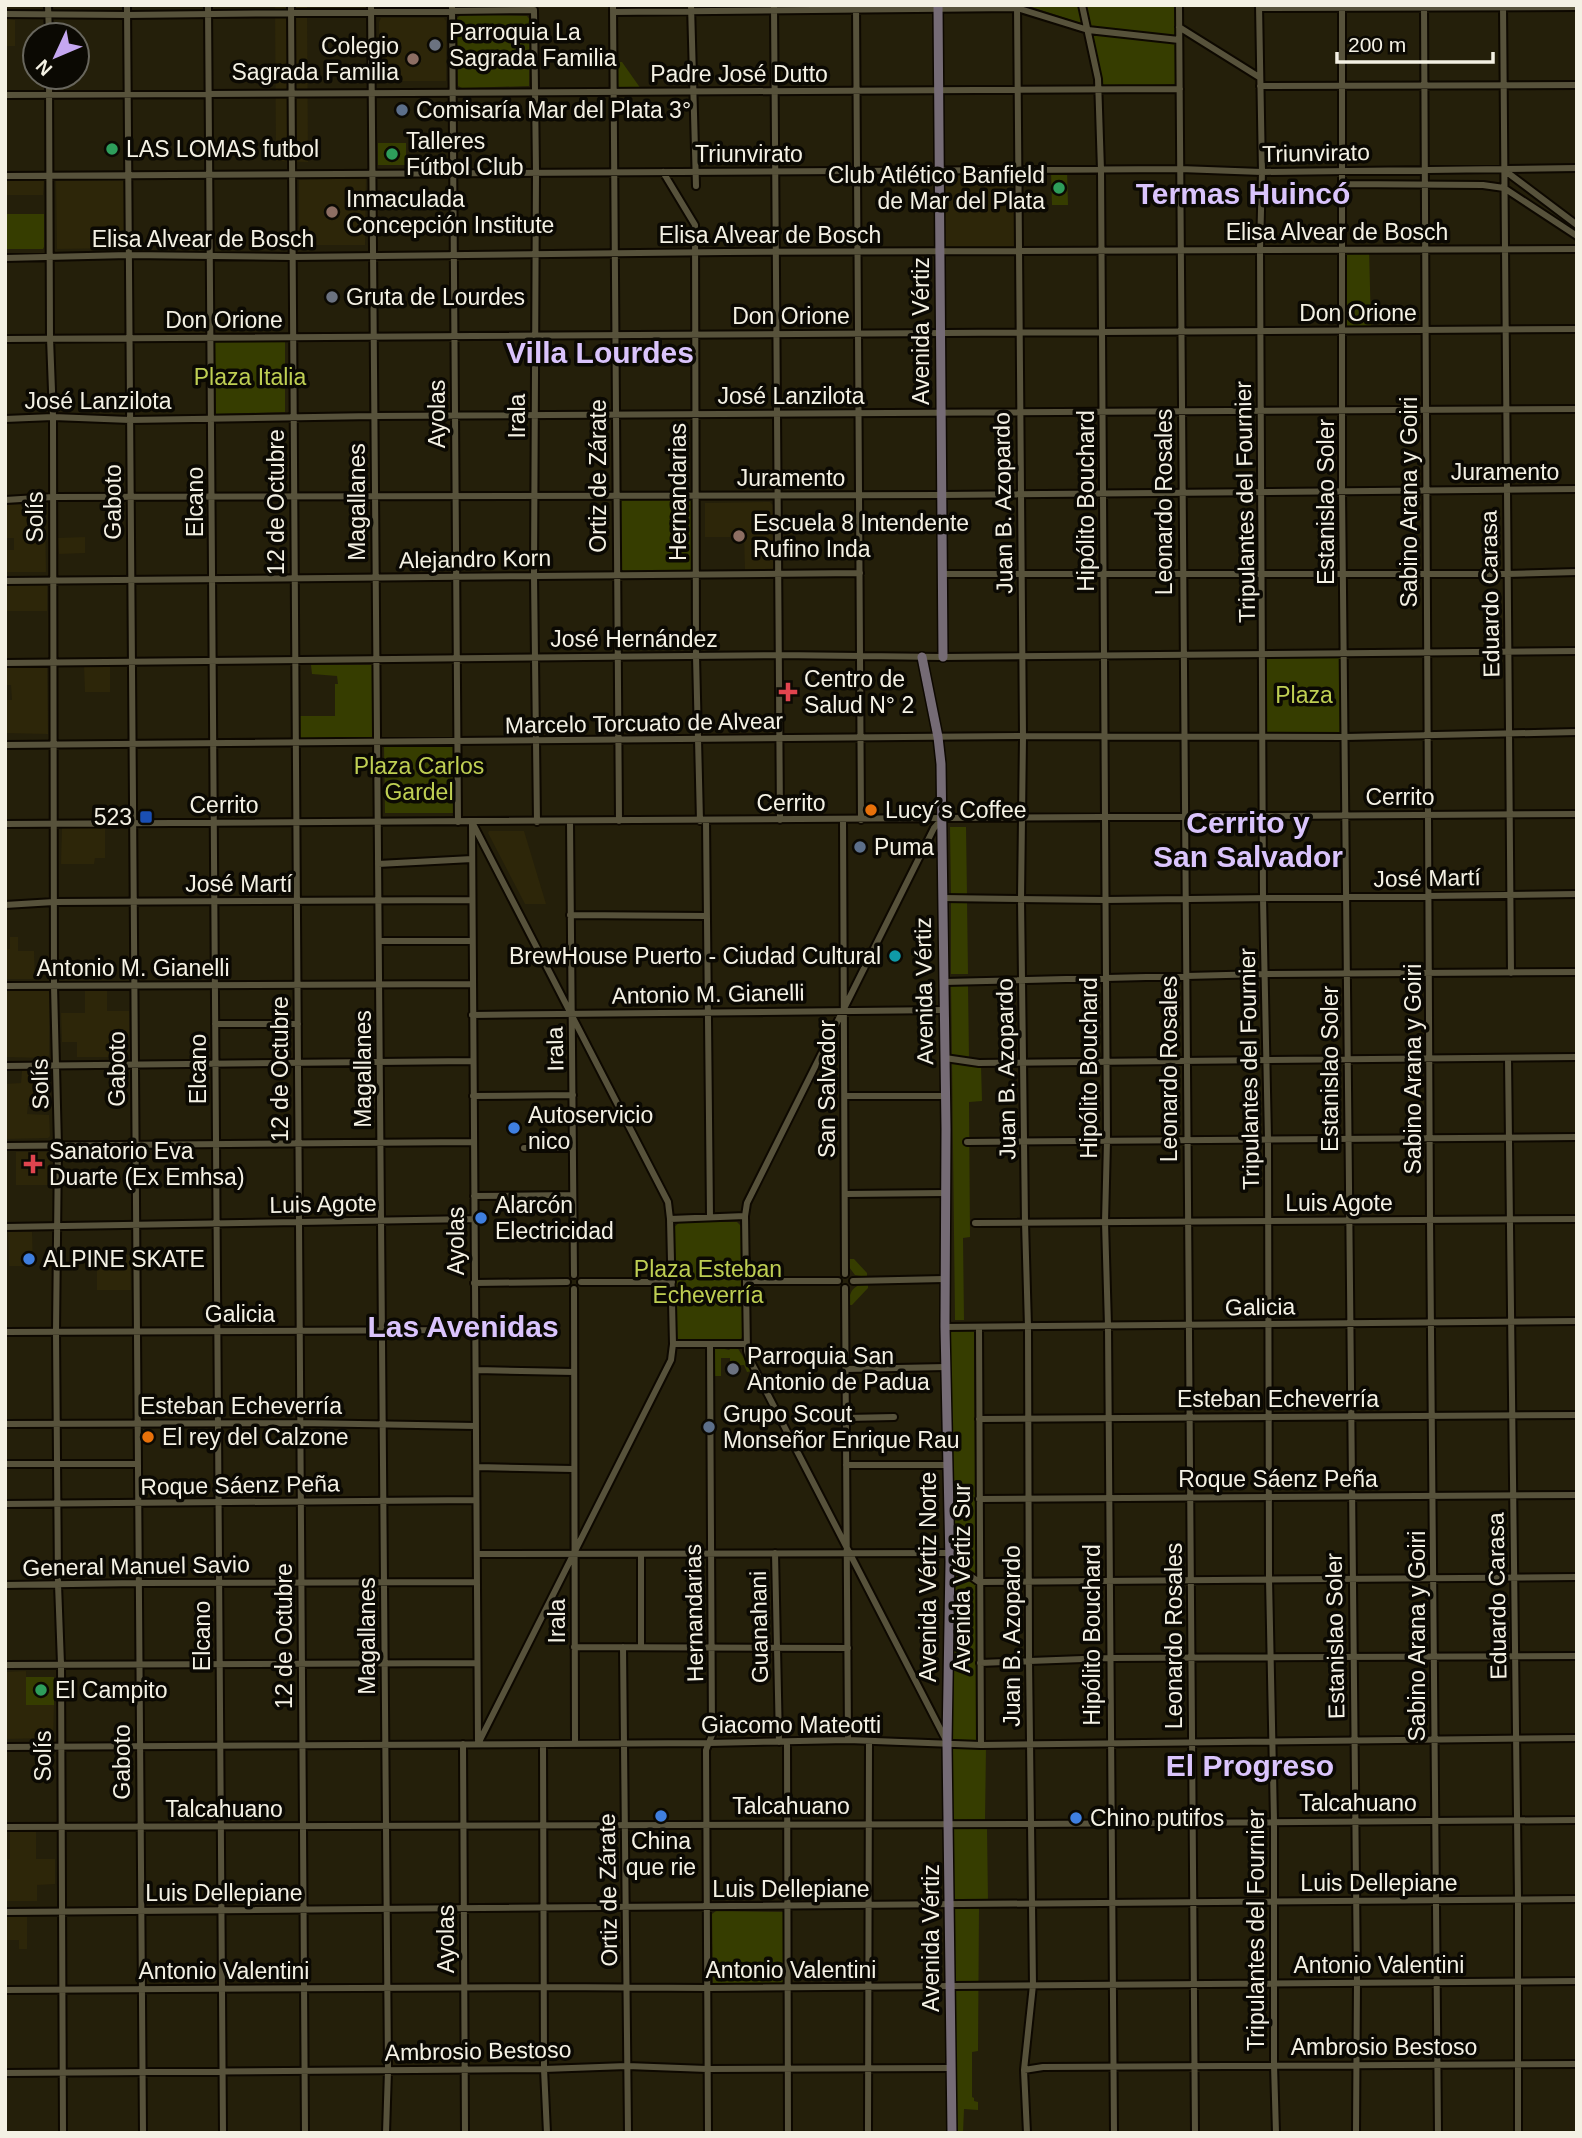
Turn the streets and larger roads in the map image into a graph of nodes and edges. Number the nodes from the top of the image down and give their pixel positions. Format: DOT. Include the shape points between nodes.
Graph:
graph roads {
  1 [pos="127,5"];
  2 [pos="1082,5"];
  3 [pos="1179,5"];
  4 [pos="1424,6"];
  5 [pos="1503,6"];
  6 [pos="856,7"];
  7 [pos="938,7"];
  8 [pos="1017,7"];
  9 [pos="1259,7"];
  10 [pos="1342,7"];
  11 [pos="1577,7"];
  12 [pos="371,8"];
  13 [pos="452,8"];
  14 [pos="691,8"];
  15 [pos="774,8"];
  16 [pos="48,9"];
  17 [pos="208,9"];
  18 [pos="291,9"];
  19 [pos="613,9"];
  20 [pos="5,14"];
  21 [pos="127,15"];
  22 [pos="1179,27"];
  23 [pos="1088,30"];
  24 [pos="1180,40"];
  25 [pos="1259,77"];
  26 [pos="1503,85"];
  27 [pos="1577,85"];
  28 [pos="1260,86"];
  29 [pos="1342,86"];
  30 [pos="1424,86"];
  31 [pos="1180,89"];
  32 [pos="1019,90"];
  33 [pos="1099,90"];
  34 [pos="453,91"];
  35 [pos="534,91"];
  36 [pos="939,91"];
  37 [pos="372,92"];
  38 [pos="694,92"];
  39 [pos="775,92"];
  40 [pos="856,92"];
  41 [pos="292,93"];
  42 [pos="614,93"];
  43 [pos="49,94"];
  44 [pos="128,94"];
  45 [pos="209,94"];
  46 [pos="5,95"];
  47 [pos="1577,168"];
  48 [pos="1180,169"];
  49 [pos="1424,169"];
  50 [pos="1101,170"];
  51 [pos="1342,170"];
  52 [pos="1504,170"];
  53 [pos="857,171"];
  54 [pos="939,171"];
  55 [pos="1017,171"];
  56 [pos="536,172"];
  57 [pos="613,172"];
  58 [pos="663,172"];
  59 [pos="695,172"];
  60 [pos="775,172"];
  61 [pos="1262,172"];
  62 [pos="292,173"];
  63 [pos="372,173"];
  64 [pos="453,173"];
  65 [pos="129,174"];
  66 [pos="209,174"];
  67 [pos="5,176"];
  68 [pos="50,176"];
  69 [pos="1342,184"];
  70 [pos="1424,184"];
  71 [pos="696,186"];
  72 [pos="1504,188"];
  73 [pos="1577,225"];
  74 [pos="1577,236"];
  75 [pos="1180,249"];
  76 [pos="1260,249"];
  77 [pos="1504,249"];
  78 [pos="1577,249"];
  79 [pos="1018,250"];
  80 [pos="1101,250"];
  81 [pos="1343,250"];
  82 [pos="1424,250"];
  83 [pos="858,251"];
  84 [pos="940,251"];
  85 [pos="775,252"];
  86 [pos="614,253"];
  87 [pos="695,253"];
  88 [pos="454,254"];
  89 [pos="534,254"];
  90 [pos="129,255"];
  91 [pos="373,255"];
  92 [pos="210,256"];
  93 [pos="50,257"];
  94 [pos="292,257"];
  95 [pos="5,258"];
  96 [pos="1505,329"];
  97 [pos="1577,329"];
  98 [pos="1343,330"];
  99 [pos="1426,330"];
  100 [pos="1181,331"];
  101 [pos="1261,331"];
  102 [pos="1019,332"];
  103 [pos="1102,332"];
  104 [pos="858,333"];
  105 [pos="941,333"];
  106 [pos="696,334"];
  107 [pos="776,334"];
  108 [pos="454,335"];
  109 [pos="534,335"];
  110 [pos="615,335"];
  111 [pos="373,336"];
  112 [pos="210,337"];
  113 [pos="5,338"];
  114 [pos="50,338"];
  115 [pos="129,338"];
  116 [pos="293,338"];
  117 [pos="1577,409"];
  118 [pos="1506,411"];
  119 [pos="1020,412"];
  120 [pos="1181,412"];
  121 [pos="1261,412"];
  122 [pos="1343,412"];
  123 [pos="1426,412"];
  124 [pos="859,413"];
  125 [pos="941,413"];
  126 [pos="1103,413"];
  127 [pos="776,414"];
  128 [pos="615,415"];
  129 [pos="695,415"];
  130 [pos="374,416"];
  131 [pos="455,416"];
  132 [pos="534,416"];
  133 [pos="53,417"];
  134 [pos="293,417"];
  135 [pos="5,419"];
  136 [pos="211,419"];
  137 [pos="130,420"];
  138 [pos="1506,489"];
  139 [pos="1577,489"];
  140 [pos="1427,490"];
  141 [pos="1342,491"];
  142 [pos="1182,492"];
  143 [pos="1262,492"];
  144 [pos="1103,493"];
  145 [pos="1020,494"];
  146 [pos="535,495"];
  147 [pos="696,495"];
  148 [pos="859,495"];
  149 [pos="941,495"];
  150 [pos="456,496"];
  151 [pos="615,496"];
  152 [pos="777,496"];
  153 [pos="53,497"];
  154 [pos="374,497"];
  155 [pos="131,498"];
  156 [pos="213,498"];
  157 [pos="294,498"];
  158 [pos="5,500"];
  159 [pos="1577,572"];
  160 [pos="860,573"];
  161 [pos="1263,573"];
  162 [pos="1427,573"];
  163 [pos="777,574"];
  164 [pos="944,574"];
  165 [pos="1022,574"];
  166 [pos="1103,574"];
  167 [pos="1182,574"];
  168 [pos="1344,574"];
  169 [pos="1507,574"];
  170 [pos="616,575"];
  171 [pos="696,575"];
  172 [pos="534,576"];
  173 [pos="456,577"];
  174 [pos="295,578"];
  175 [pos="375,578"];
  176 [pos="212,579"];
  177 [pos="52,580"];
  178 [pos="131,580"];
  179 [pos="5,581"];
  180 [pos="1428,652"];
  181 [pos="1508,652"];
  182 [pos="1577,652"];
  183 [pos="1345,653"];
  184 [pos="778,655"];
  185 [pos="860,655"];
  186 [pos="1183,655"];
  187 [pos="1264,655"];
  188 [pos="616,656"];
  189 [pos="696,656"];
  190 [pos="1022,656"];
  191 [pos="1104,656"];
  192 [pos="536,657"];
  193 [pos="922,657"];
  194 [pos="943,657"];
  195 [pos="376,658"];
  196 [pos="457,658"];
  197 [pos="295,659"];
  198 [pos="132,660"];
  199 [pos="213,660"];
  200 [pos="52,661"];
  201 [pos="5,663"];
  202 [pos="1577,732"];
  203 [pos="1508,733"];
  204 [pos="1428,735"];
  205 [pos="1023,736"];
  206 [pos="1104,736"];
  207 [pos="1184,736"];
  208 [pos="1264,736"];
  209 [pos="939,737"];
  210 [pos="1345,737"];
  211 [pos="861,738"];
  212 [pos="778,739"];
  213 [pos="617,740"];
  214 [pos="698,740"];
  215 [pos="537,741"];
  216 [pos="457,742"];
  217 [pos="133,743"];
  218 [pos="214,743"];
  219 [pos="296,743"];
  220 [pos="376,743"];
  221 [pos="5,744"];
  222 [pos="53,744"];
  223 [pos="1429,814"];
  224 [pos="1509,814"];
  225 [pos="1577,814"];
  226 [pos="1264,815"];
  227 [pos="1346,815"];
  228 [pos="1023,816"];
  229 [pos="1105,816"];
  230 [pos="1185,816"];
  231 [pos="942,819"];
  232 [pos="780,820"];
  233 [pos="842,820"];
  234 [pos="861,820"];
  235 [pos="619,821"];
  236 [pos="703,821"];
  237 [pos="296,822"];
  238 [pos="377,822"];
  239 [pos="458,822"];
  240 [pos="472,822"];
  241 [pos="537,822"];
  242 [pos="569,822"];
  243 [pos="134,823"];
  244 [pos="214,823"];
  245 [pos="5,824"];
  246 [pos="54,824"];
  247 [pos="472,859"];
  248 [pos="377,864"];
  249 [pos="1577,894"];
  250 [pos="1510,895"];
  251 [pos="1430,896"];
  252 [pos="1346,897"];
  253 [pos="942,898"];
  254 [pos="1263,898"];
  255 [pos="1021,899"];
  256 [pos="1185,899"];
  257 [pos="472,900"];
  258 [pos="1105,900"];
  259 [pos="215,901"];
  260 [pos="297,901"];
  261 [pos="379,901"];
  262 [pos="54,902"];
  263 [pos="134,902"];
  264 [pos="5,905"];
  265 [pos="570,915"];
  266 [pos="706,916"];
  267 [pos="379,941"];
  268 [pos="472,941"];
  269 [pos="1577,972"];
  270 [pos="1430,973"];
  271 [pos="1511,973"];
  272 [pos="1266,974"];
  273 [pos="1347,974"];
  274 [pos="1186,976"];
  275 [pos="1023,979"];
  276 [pos="1106,979"];
  277 [pos="944,982"];
  278 [pos="472,984"];
  279 [pos="297,985"];
  280 [pos="379,985"];
  281 [pos="5,986"];
  282 [pos="54,986"];
  283 [pos="134,986"];
  284 [pos="215,986"];
  285 [pos="844,1010"];
  286 [pos="945,1010"];
  287 [pos="707,1011"];
  288 [pos="572,1013"];
  289 [pos="472,1015"];
  290 [pos="215,1024"];
  291 [pos="298,1024"];
  292 [pos="945,1058"];
  293 [pos="1508,1058"];
  294 [pos="1577,1058"];
  295 [pos="1348,1059"];
  296 [pos="1431,1059"];
  297 [pos="1267,1060"];
  298 [pos="473,1061"];
  299 [pos="1106,1061"];
  300 [pos="1186,1061"];
  301 [pos="298,1062"];
  302 [pos="380,1062"];
  303 [pos="1024,1062"];
  304 [pos="216,1063"];
  305 [pos="135,1064"];
  306 [pos="57,1065"];
  307 [pos="5,1066"];
  308 [pos="573,1095"];
  309 [pos="473,1096"];
  310 [pos="845,1096"];
  311 [pos="944,1096"];
  312 [pos="1509,1137"];
  313 [pos="1577,1137"];
  314 [pos="1431,1138"];
  315 [pos="1268,1139"];
  316 [pos="1348,1139"];
  317 [pos="1186,1140"];
  318 [pos="1024,1141"];
  319 [pos="1107,1141"];
  320 [pos="473,1142"];
  321 [pos="967,1142"];
  322 [pos="381,1143"];
  323 [pos="216,1144"];
  324 [pos="298,1144"];
  325 [pos="135,1145"];
  326 [pos="5,1146"];
  327 [pos="58,1146"];
  328 [pos="524,1148"];
  329 [pos="573,1148"];
  330 [pos="946,1193"];
  331 [pos="845,1194"];
  332 [pos="573,1195"];
  333 [pos="474,1196"];
  334 [pos="745,1216"];
  335 [pos="710,1217"];
  336 [pos="474,1219"];
  337 [pos="670,1219"];
  338 [pos="1512,1219"];
  339 [pos="1577,1219"];
  340 [pos="1349,1220"];
  341 [pos="1430,1220"];
  342 [pos="381,1221"];
  343 [pos="1188,1221"];
  344 [pos="1269,1221"];
  345 [pos="299,1222"];
  346 [pos="1025,1222"];
  347 [pos="1105,1222"];
  348 [pos="217,1223"];
  349 [pos="975,1223"];
  350 [pos="136,1225"];
  351 [pos="56,1226"];
  352 [pos="5,1227"];
  353 [pos="845,1274"];
  354 [pos="574,1275"];
  355 [pos="944,1279"];
  356 [pos="747,1281"];
  357 [pos="838,1281"];
  358 [pos="852,1281"];
  359 [pos="567,1282"];
  360 [pos="581,1282"];
  361 [pos="672,1282"];
  362 [pos="474,1283"];
  363 [pos="845,1288"];
  364 [pos="574,1289"];
  365 [pos="1577,1321"];
  366 [pos="1432,1322"];
  367 [pos="1511,1322"];
  368 [pos="1350,1323"];
  369 [pos="1268,1324"];
  370 [pos="1108,1326"];
  371 [pos="1188,1326"];
  372 [pos="945,1327"];
  373 [pos="979,1327"];
  374 [pos="1028,1327"];
  375 [pos="474,1330"];
  376 [pos="300,1331"];
  377 [pos="380,1331"];
  378 [pos="5,1332"];
  379 [pos="56,1332"];
  380 [pos="137,1332"];
  381 [pos="218,1332"];
  382 [pos="673,1344"];
  383 [pos="710,1344"];
  384 [pos="746,1344"];
  385 [pos="946,1367"];
  386 [pos="846,1369"];
  387 [pos="476,1370"];
  388 [pos="574,1372"];
  389 [pos="1512,1415"];
  390 [pos="1577,1415"];
  391 [pos="1351,1416"];
  392 [pos="1433,1416"];
  393 [pos="894,1417"];
  394 [pos="1269,1417"];
  395 [pos="846,1418"];
  396 [pos="1109,1418"];
  397 [pos="1189,1418"];
  398 [pos="979,1419"];
  399 [pos="1027,1419"];
  400 [pos="300,1423"];
  401 [pos="5,1424"];
  402 [pos="57,1424"];
  403 [pos="138,1424"];
  404 [pos="383,1424"];
  405 [pos="218,1425"];
  406 [pos="476,1426"];
  407 [pos="5,1464"];
  408 [pos="57,1464"];
  409 [pos="138,1464"];
  410 [pos="846,1465"];
  411 [pos="947,1465"];
  412 [pos="477,1467"];
  413 [pos="573,1469"];
  414 [pos="1513,1495"];
  415 [pos="1577,1495"];
  416 [pos="1351,1496"];
  417 [pos="1434,1496"];
  418 [pos="1190,1497"];
  419 [pos="1269,1497"];
  420 [pos="1109,1498"];
  421 [pos="979,1499"];
  422 [pos="1028,1499"];
  423 [pos="476,1500"];
  424 [pos="383,1501"];
  425 [pos="301,1502"];
  426 [pos="219,1503"];
  427 [pos="5,1504"];
  428 [pos="57,1504"];
  429 [pos="138,1504"];
  430 [pos="710,1553"];
  431 [pos="775,1553"];
  432 [pos="848,1553"];
  433 [pos="477,1554"];
  434 [pos="641,1554"];
  435 [pos="575,1555"];
  436 [pos="950,1557"];
  437 [pos="1514,1577"];
  438 [pos="1577,1577"];
  439 [pos="1352,1578"];
  440 [pos="1434,1578"];
  441 [pos="1269,1579"];
  442 [pos="1110,1580"];
  443 [pos="1191,1580"];
  444 [pos="1029,1581"];
  445 [pos="301,1582"];
  446 [pos="384,1582"];
  447 [pos="477,1582"];
  448 [pos="139,1583"];
  449 [pos="219,1583"];
  450 [pos="979,1583"];
  451 [pos="58,1584"];
  452 [pos="5,1585"];
  453 [pos="574,1647"];
  454 [pos="623,1647"];
  455 [pos="641,1647"];
  456 [pos="712,1647"];
  457 [pos="778,1647"];
  458 [pos="848,1648"];
  459 [pos="1515,1656"];
  460 [pos="1577,1656"];
  461 [pos="1270,1657"];
  462 [pos="1353,1657"];
  463 [pos="1435,1657"];
  464 [pos="1110,1658"];
  465 [pos="1192,1658"];
  466 [pos="1029,1661"];
  467 [pos="477,1662"];
  468 [pos="981,1662"];
  469 [pos="385,1663"];
  470 [pos="61,1664"];
  471 [pos="220,1664"];
  472 [pos="302,1664"];
  473 [pos="5,1665"];
  474 [pos="139,1665"];
  475 [pos="1577,1738"];
  476 [pos="1353,1739"];
  477 [pos="1435,1739"];
  478 [pos="1516,1739"];
  479 [pos="848,1740"];
  480 [pos="869,1741"];
  481 [pos="1271,1741"];
  482 [pos="783,1742"];
  483 [pos="1110,1742"];
  484 [pos="1192,1742"];
  485 [pos="386,1743"];
  486 [pos="575,1743"];
  487 [pos="624,1743"];
  488 [pos="709,1743"];
  489 [pos="947,1743"];
  490 [pos="220,1744"];
  491 [pos="303,1744"];
  492 [pos="463,1744"];
  493 [pos="478,1744"];
  494 [pos="543,1744"];
  495 [pos="1030,1744"];
  496 [pos="140,1745"];
  497 [pos="981,1745"];
  498 [pos="61,1746"];
  499 [pos="5,1747"];
  500 [pos="1436,1820"];
  501 [pos="1517,1820"];
  502 [pos="1577,1820"];
  503 [pos="1193,1821"];
  504 [pos="1274,1821"];
  505 [pos="1354,1821"];
  506 [pos="1111,1822"];
  507 [pos="869,1823"];
  508 [pos="624,1824"];
  509 [pos="708,1824"];
  510 [pos="788,1824"];
  511 [pos="949,1824"];
  512 [pos="1031,1824"];
  513 [pos="386,1825"];
  514 [pos="464,1825"];
  515 [pos="544,1825"];
  516 [pos="140,1826"];
  517 [pos="221,1826"];
  518 [pos="303,1826"];
  519 [pos="5,1827"];
  520 [pos="60,1827"];
  521 [pos="1518,1899"];
  522 [pos="1577,1899"];
  523 [pos="1355,1900"];
  524 [pos="1436,1900"];
  525 [pos="1274,1901"];
  526 [pos="1113,1902"];
  527 [pos="1194,1902"];
  528 [pos="1032,1904"];
  529 [pos="867,1906"];
  530 [pos="950,1906"];
  531 [pos="708,1907"];
  532 [pos="789,1907"];
  533 [pos="544,1908"];
  534 [pos="624,1908"];
  535 [pos="464,1909"];
  536 [pos="304,1910"];
  537 [pos="387,1910"];
  538 [pos="141,1911"];
  539 [pos="222,1911"];
  540 [pos="5,1912"];
  541 [pos="61,1912"];
  542 [pos="1357,1981"];
  543 [pos="1437,1981"];
  544 [pos="1577,1981"];
  545 [pos="1518,1982"];
  546 [pos="1194,1983"];
  547 [pos="1275,1983"];
  548 [pos="1113,1984"];
  549 [pos="1033,1985"];
  550 [pos="868,1986"];
  551 [pos="951,1986"];
  552 [pos="464,1987"];
  553 [pos="544,1987"];
  554 [pos="789,1987"];
  555 [pos="304,1988"];
  556 [pos="387,1988"];
  557 [pos="626,1988"];
  558 [pos="709,1988"];
  559 [pos="142,1989"];
  560 [pos="222,1989"];
  561 [pos="5,1990"];
  562 [pos="62,1990"];
  563 [pos="1518,2064"];
  564 [pos="1577,2064"];
  565 [pos="1273,2065"];
  566 [pos="1356,2065"];
  567 [pos="1438,2065"];
  568 [pos="627,2067"];
  569 [pos="1113,2067"];
  570 [pos="1195,2067"];
  571 [pos="868,2068"];
  572 [pos="951,2068"];
  573 [pos="544,2069"];
  574 [pos="707,2069"];
  575 [pos="787,2069"];
  576 [pos="142,2070"];
  577 [pos="223,2070"];
  578 [pos="305,2070"];
  579 [pos="388,2070"];
  580 [pos="464,2070"];
  581 [pos="1024,2070"];
  582 [pos="62,2071"];
  583 [pos="5,2073"];
  584 [pos="63,2133"];
  585 [pos="142,2133"];
  586 [pos="223,2133"];
  587 [pos="305,2133"];
  588 [pos="386,2133"];
  589 [pos="465,2133"];
  590 [pos="547,2133"];
  591 [pos="628,2133"];
  592 [pos="708,2133"];
  593 [pos="788,2133"];
  594 [pos="868,2133"];
  595 [pos="952,2133"];
  596 [pos="1027,2133"];
  597 [pos="1114,2133"];
  598 [pos="1195,2133"];
  599 [pos="1276,2133"];
  600 [pos="1356,2133"];
  601 [pos="1438,2133"];
  602 [pos="1518,2133"];
  1 -- 21 [label="street, Gaboto"];
  2 -- 23 [label="street, Hipólito Bouchard"];
  3 -- 22 [label="street, Leonardo Rosales"];
  4 -- 5 [label="street"];
  4 -- 10 [label="street"];
  4 -- 30 [label="street, Sabino Arana y Goiri"];
  5 -- 11 [label="street"];
  5 -- 26 [label="street, Eduardo Carasa"];
  6 -- 7 [label="street"];
  6 -- 15 [label="street"];
  6 -- 40 [label="street"];
  7 -- 8 [label="street"];
  7 -- 36 [label="street, Avenida Vértiz"];
  8 -- 23 [label="street"];
  8 -- 32 [label="street, Juan B. Azopardo"];
  9 -- 10 [label="street"];
  9 -- 25 [label="street, Tripulantes del Fournier"];
  10 -- 29 [label="street, Estanislao Soler"];
  12 -- 13 [label="street"];
  12 -- 18 [label="street"];
  12 -- 37 [label="street, Magallanes"];
  13 -- 34 [label="street, Ayolas"];
  13 -- 35 [label="street, Irala" via="534,10"];
  14 -- 15 [label="street"];
  14 -- 19 [label="street"];
  14 -- 38 [label="street"];
  15 -- 39 [label="street"];
  16 -- 20 [label="street"];
  16 -- 21 [label="street"];
  17 -- 18 [label="street"];
  17 -- 21 [label="street"];
  17 -- 45 [label="street, Elcano"];
  18 -- 41 [label="street, 12 de Octubre"];
  19 -- 42 [label="street, Ortiz de Zárate"];
  21 -- 44 [label="street, Gaboto"];
  22 -- 24 [label="street, Leonardo Rosales"];
  22 -- 25 [label="street"];
  23 -- 24 [label="street"];
  23 -- 33 [label="street, Hipólito Bouchard"];
  24 -- 31 [label="street, Leonardo Rosales"];
  25 -- 28 [label="street, Tripulantes del Fournier"];
  26 -- 27 [label="street"];
  26 -- 30 [label="street"];
  26 -- 52 [label="street, Eduardo Carasa"];
  28 -- 29 [label="street"];
  28 -- 61 [label="street, Tripulantes del Fournier"];
  29 -- 30 [label="street"];
  29 -- 51 [label="street, Estanislao Soler"];
  30 -- 49 [label="street, Sabino Arana y Goiri"];
  31 -- 33 [label="street, Padre José Dutto"];
  31 -- 48 [label="street, Leonardo Rosales"];
  32 -- 33 [label="street, Padre José Dutto"];
  32 -- 36 [label="street, Padre José Dutto"];
  32 -- 55 [label="street, Juan B. Azopardo"];
  33 -- 50 [label="street, Hipólito Bouchard"];
  34 -- 35 [label="street, Padre José Dutto"];
  34 -- 37 [label="street, Padre José Dutto"];
  34 -- 64 [label="street, Ayolas"];
  35 -- 42 [label="street, Padre José Dutto"];
  35 -- 56 [label="street, Irala"];
  36 -- 40 [label="street, Padre José Dutto"];
  36 -- 54 [label="street, Avenida Vértiz"];
  37 -- 41 [label="street, Padre José Dutto"];
  37 -- 63 [label="street, Magallanes"];
  38 -- 39 [label="street, Padre José Dutto"];
  38 -- 42 [label="street, Padre José Dutto"];
  38 -- 59 [label="street"];
  39 -- 40 [label="street, Padre José Dutto"];
  39 -- 60 [label="street"];
  40 -- 53 [label="street"];
  41 -- 45 [label="street, Padre José Dutto"];
  41 -- 62 [label="street, 12 de Octubre"];
  42 -- 57 [label="street, Ortiz de Zárate"];
  43 -- 44 [label="street, Padre José Dutto"];
  43 -- 46 [label="street, Padre José Dutto"];
  43 -- 68 [label="street, Solís"];
  44 -- 45 [label="street, Padre José Dutto"];
  44 -- 65 [label="street, Gaboto"];
  45 -- 66 [label="street, Elcano"];
  47 -- 52 [label="street, Triunvirato"];
  48 -- 50 [label="street, Triunvirato"];
  48 -- 61 [label="street, Triunvirato"];
  48 -- 75 [label="street, Leonardo Rosales"];
  49 -- 51 [label="street, Triunvirato"];
  49 -- 52 [label="street, Triunvirato"];
  49 -- 70 [label="street, Sabino Arana y Goiri"];
  50 -- 55 [label="street, Triunvirato"];
  50 -- 80 [label="street, Hipólito Bouchard"];
  51 -- 61 [label="street, Triunvirato"];
  51 -- 69 [label="street, Estanislao Soler"];
  52 -- 72 [label="street, Eduardo Carasa"];
  52 -- 73 [label="street"];
  53 -- 54 [label="street, Triunvirato"];
  53 -- 60 [label="street, Triunvirato"];
  53 -- 83 [label="street"];
  54 -- 55 [label="street, Triunvirato"];
  54 -- 84 [label="street, Avenida Vértiz"];
  55 -- 79 [label="street, Juan B. Azopardo"];
  56 -- 57 [label="street, Triunvirato"];
  56 -- 64 [label="street, Triunvirato"];
  56 -- 89 [label="street, Irala"];
  57 -- 58 [label="street, Triunvirato"];
  57 -- 86 [label="street, Ortiz de Zárate"];
  58 -- 59 [label="street, Triunvirato"];
  58 -- 87 [label="street, Hernandarias" via="693,220"];
  59 -- 60 [label="street, Triunvirato"];
  59 -- 71 [label="street"];
  60 -- 85 [label="street"];
  61 -- 76 [label="street, Tripulantes del Fournier"];
  62 -- 63 [label="street, Triunvirato"];
  62 -- 66 [label="street, Triunvirato"];
  62 -- 94 [label="street, 12 de Octubre"];
  63 -- 64 [label="street, Triunvirato"];
  63 -- 91 [label="street, Magallanes"];
  64 -- 88 [label="street, Ayolas"];
  65 -- 66 [label="street, Triunvirato"];
  65 -- 68 [label="street, Triunvirato"];
  65 -- 90 [label="street, Gaboto"];
  66 -- 92 [label="street, Elcano"];
  67 -- 68 [label="street, Triunvirato"];
  68 -- 93 [label="street, Solís"];
  69 -- 70 [label="street"];
  69 -- 81 [label="street, Estanislao Soler"];
  70 -- 72 [label="street"];
  70 -- 82 [label="street, Sabino Arana y Goiri"];
  72 -- 74 [label="street"];
  72 -- 77 [label="street, Eduardo Carasa"];
  75 -- 76 [label="street, Elisa Alvear de Bosch"];
  75 -- 80 [label="street, Elisa Alvear de Bosch"];
  75 -- 100 [label="street, Leonardo Rosales"];
  76 -- 81 [label="street, Elisa Alvear de Bosch"];
  76 -- 101 [label="street, Tripulantes del Fournier"];
  77 -- 78 [label="street, Elisa Alvear de Bosch"];
  77 -- 82 [label="street, Elisa Alvear de Bosch"];
  77 -- 96 [label="street, Eduardo Carasa"];
  79 -- 80 [label="street, Elisa Alvear de Bosch"];
  79 -- 84 [label="street, Elisa Alvear de Bosch"];
  79 -- 102 [label="street, Juan B. Azopardo"];
  80 -- 103 [label="street, Hipólito Bouchard"];
  81 -- 82 [label="street, Elisa Alvear de Bosch"];
  81 -- 98 [label="street, Estanislao Soler"];
  82 -- 99 [label="street, Sabino Arana y Goiri"];
  83 -- 84 [label="street, Elisa Alvear de Bosch"];
  83 -- 85 [label="street, Elisa Alvear de Bosch"];
  83 -- 104 [label="street"];
  84 -- 105 [label="street, Avenida Vértiz"];
  85 -- 87 [label="street, Elisa Alvear de Bosch"];
  85 -- 107 [label="street"];
  86 -- 87 [label="street, Elisa Alvear de Bosch"];
  86 -- 89 [label="street, Elisa Alvear de Bosch"];
  86 -- 110 [label="street, Ortiz de Zárate"];
  87 -- 106 [label="street, Hernandarias"];
  88 -- 89 [label="street, Elisa Alvear de Bosch"];
  88 -- 91 [label="street, Elisa Alvear de Bosch"];
  88 -- 108 [label="street, Ayolas"];
  89 -- 109 [label="street, Irala"];
  90 -- 92 [label="street, Elisa Alvear de Bosch"];
  90 -- 93 [label="street, Elisa Alvear de Bosch"];
  90 -- 115 [label="street, Gaboto"];
  91 -- 94 [label="street, Elisa Alvear de Bosch"];
  91 -- 111 [label="street, Magallanes"];
  92 -- 94 [label="street, Elisa Alvear de Bosch"];
  92 -- 112 [label="street, Elcano"];
  93 -- 95 [label="street, Elisa Alvear de Bosch"];
  93 -- 114 [label="street, Solís"];
  94 -- 116 [label="street, 12 de Octubre"];
  96 -- 97 [label="street, Don Orione"];
  96 -- 99 [label="street, Don Orione"];
  96 -- 118 [label="street, Eduardo Carasa"];
  98 -- 99 [label="street, Don Orione"];
  98 -- 101 [label="street, Don Orione"];
  98 -- 122 [label="street, Estanislao Soler"];
  99 -- 123 [label="street, Sabino Arana y Goiri"];
  100 -- 101 [label="street, Don Orione"];
  100 -- 103 [label="street, Don Orione"];
  100 -- 120 [label="street, Leonardo Rosales"];
  101 -- 121 [label="street, Tripulantes del Fournier"];
  102 -- 103 [label="street, Don Orione"];
  102 -- 105 [label="street, Don Orione"];
  102 -- 119 [label="street, Juan B. Azopardo"];
  103 -- 126 [label="street, Hipólito Bouchard"];
  104 -- 105 [label="street, Don Orione"];
  104 -- 107 [label="street, Don Orione"];
  104 -- 124 [label="street"];
  105 -- 125 [label="street, Avenida Vértiz"];
  106 -- 107 [label="street, Don Orione"];
  106 -- 110 [label="street, Don Orione"];
  106 -- 129 [label="street, Hernandarias"];
  107 -- 127 [label="street"];
  108 -- 109 [label="street, Don Orione"];
  108 -- 111 [label="street, Don Orione"];
  108 -- 131 [label="street, Ayolas"];
  109 -- 110 [label="street, Don Orione"];
  109 -- 132 [label="street, Irala"];
  110 -- 128 [label="street, Ortiz de Zárate"];
  111 -- 116 [label="street, Don Orione"];
  111 -- 130 [label="street, Magallanes"];
  112 -- 115 [label="street, Don Orione"];
  112 -- 116 [label="street, Don Orione"];
  112 -- 136 [label="street, Elcano"];
  113 -- 114 [label="street, Don Orione"];
  114 -- 115 [label="street, Don Orione"];
  114 -- 133 [label="street, Solís"];
  115 -- 137 [label="street, Gaboto"];
  116 -- 134 [label="street, 12 de Octubre"];
  117 -- 118 [label="street, José Lanzilota"];
  118 -- 123 [label="street, José Lanzilota"];
  118 -- 138 [label="street, Eduardo Carasa"];
  119 -- 125 [label="street, José Lanzilota"];
  119 -- 126 [label="street, José Lanzilota"];
  119 -- 145 [label="street, Juan B. Azopardo"];
  120 -- 121 [label="street, José Lanzilota"];
  120 -- 126 [label="street, José Lanzilota"];
  120 -- 142 [label="street, Leonardo Rosales"];
  121 -- 122 [label="street, José Lanzilota"];
  121 -- 143 [label="street, Tripulantes del Fournier"];
  122 -- 123 [label="street, José Lanzilota"];
  122 -- 141 [label="street, Estanislao Soler"];
  123 -- 140 [label="street, Sabino Arana y Goiri"];
  124 -- 125 [label="street, José Lanzilota"];
  124 -- 127 [label="street, José Lanzilota"];
  124 -- 148 [label="street"];
  125 -- 149 [label="street, Avenida Vértiz"];
  126 -- 144 [label="street, Hipólito Bouchard"];
  127 -- 129 [label="street, José Lanzilota"];
  127 -- 152 [label="street"];
  128 -- 129 [label="street, José Lanzilota"];
  128 -- 132 [label="street, José Lanzilota"];
  128 -- 151 [label="street, Ortiz de Zárate"];
  129 -- 147 [label="street, Hernandarias"];
  130 -- 131 [label="street, José Lanzilota"];
  130 -- 134 [label="street, José Lanzilota"];
  130 -- 154 [label="street, Magallanes"];
  131 -- 132 [label="street, José Lanzilota"];
  131 -- 150 [label="street, Ayolas"];
  132 -- 146 [label="street, Irala"];
  133 -- 135 [label="street, José Lanzilota"];
  133 -- 137 [label="street, José Lanzilota"];
  133 -- 153 [label="street, Solís"];
  134 -- 136 [label="street, José Lanzilota"];
  134 -- 157 [label="street, 12 de Octubre"];
  136 -- 137 [label="street, José Lanzilota"];
  136 -- 156 [label="street, Elcano"];
  137 -- 155 [label="street, Gaboto"];
  138 -- 139 [label="street, Juramento"];
  138 -- 140 [label="street, Juramento"];
  138 -- 169 [label="street, Eduardo Carasa"];
  140 -- 141 [label="street, Juramento"];
  140 -- 162 [label="street, Sabino Arana y Goiri"];
  141 -- 143 [label="street, Juramento"];
  141 -- 168 [label="street, Estanislao Soler"];
  142 -- 143 [label="street, Juramento"];
  142 -- 144 [label="street, Juramento"];
  142 -- 167 [label="street, Leonardo Rosales"];
  143 -- 161 [label="street, Tripulantes del Fournier"];
  144 -- 145 [label="street, Juramento"];
  144 -- 166 [label="street, Hipólito Bouchard"];
  145 -- 149 [label="street, Juramento"];
  145 -- 165 [label="street, Juan B. Azopardo"];
  146 -- 150 [label="street, Juramento"];
  146 -- 151 [label="street, Juramento"];
  146 -- 172 [label="street, Irala"];
  147 -- 151 [label="street, Juramento"];
  147 -- 152 [label="street, Juramento"];
  147 -- 171 [label="street, Hernandarias"];
  148 -- 149 [label="street, Juramento"];
  148 -- 152 [label="street, Juramento"];
  148 -- 160 [label="street"];
  149 -- 164 [label="street, Avenida Vértiz"];
  150 -- 154 [label="street, Juramento"];
  150 -- 173 [label="street, Ayolas"];
  151 -- 170 [label="street, Ortiz de Zárate"];
  152 -- 163 [label="street"];
  153 -- 155 [label="street, Juramento"];
  153 -- 158 [label="street, Juramento"];
  153 -- 177 [label="street, Solís"];
  154 -- 157 [label="street, Juramento"];
  154 -- 175 [label="street, Magallanes"];
  155 -- 156 [label="street, Juramento"];
  155 -- 178 [label="street, Gaboto"];
  156 -- 157 [label="street, Juramento"];
  156 -- 176 [label="street, Elcano"];
  157 -- 174 [label="street, 12 de Octubre"];
  159 -- 169 [label="street"];
  160 -- 163 [label="street, Alejandro Korn"];
  160 -- 185 [label="street"];
  161 -- 167 [label="street"];
  161 -- 168 [label="street"];
  161 -- 187 [label="street, Tripulantes del Fournier"];
  162 -- 168 [label="street"];
  162 -- 169 [label="street"];
  162 -- 180 [label="street, Sabino Arana y Goiri"];
  163 -- 171 [label="street, Alejandro Korn"];
  163 -- 184 [label="street"];
  164 -- 165 [label="street"];
  164 -- 194 [label="street, Avenida Vértiz"];
  165 -- 166 [label="street"];
  165 -- 190 [label="street, Juan B. Azopardo"];
  166 -- 167 [label="street"];
  166 -- 191 [label="street, Hipólito Bouchard"];
  167 -- 186 [label="street, Leonardo Rosales"];
  168 -- 183 [label="street, Estanislao Soler"];
  169 -- 181 [label="street, Eduardo Carasa"];
  170 -- 171 [label="street, Alejandro Korn"];
  170 -- 172 [label="street, Alejandro Korn"];
  170 -- 188 [label="street, Ortiz de Zárate"];
  171 -- 189 [label="street, Hernandarias"];
  172 -- 173 [label="street, Alejandro Korn"];
  172 -- 192 [label="street, Irala"];
  173 -- 175 [label="street, Alejandro Korn"];
  173 -- 196 [label="street, Ayolas"];
  174 -- 175 [label="street, Alejandro Korn"];
  174 -- 176 [label="street, Alejandro Korn"];
  174 -- 197 [label="street, 12 de Octubre"];
  175 -- 195 [label="street, Magallanes"];
  176 -- 178 [label="street, Alejandro Korn"];
  176 -- 199 [label="street, Elcano"];
  177 -- 178 [label="street, Alejandro Korn"];
  177 -- 179 [label="street, Alejandro Korn"];
  177 -- 200 [label="street, Solís"];
  178 -- 198 [label="street, Gaboto"];
  180 -- 181 [label="street"];
  180 -- 183 [label="street"];
  180 -- 204 [label="street, Sabino Arana y Goiri"];
  181 -- 182 [label="street"];
  181 -- 203 [label="street, Eduardo Carasa"];
  183 -- 187 [label="street, José Hernández"];
  183 -- 210 [label="street, Estanislao Soler"];
  184 -- 185 [label="street, José Hernández"];
  184 -- 189 [label="street, José Hernández"];
  184 -- 212 [label="street"];
  185 -- 193 [label="street, José Hernández"];
  185 -- 211 [label="street"];
  186 -- 187 [label="street, José Hernández"];
  186 -- 191 [label="street, José Hernández"];
  186 -- 207 [label="street, Leonardo Rosales"];
  187 -- 208 [label="street, Tripulantes del Fournier"];
  188 -- 189 [label="street, José Hernández"];
  188 -- 192 [label="street, José Hernández"];
  188 -- 213 [label="street, Ortiz de Zárate"];
  189 -- 214 [label="street, Hernandarias"];
  190 -- 191 [label="street, José Hernández"];
  190 -- 194 [label="street, José Hernández"];
  190 -- 205 [label="street, Juan B. Azopardo"];
  191 -- 206 [label="street, Hipólito Bouchard"];
  192 -- 196 [label="street, José Hernández"];
  192 -- 215 [label="street, Irala"];
  193 -- 194 [label="street, José Hernández"];
  193 -- 209 [label="street, Avenida Vértiz"];
  195 -- 196 [label="street, José Hernández"];
  195 -- 197 [label="street, José Hernández"];
  195 -- 220 [label="street, Magallanes"];
  196 -- 216 [label="street, Ayolas"];
  197 -- 199 [label="street, José Hernández"];
  197 -- 219 [label="street, 12 de Octubre"];
  198 -- 199 [label="street, José Hernández"];
  198 -- 200 [label="street, José Hernández"];
  198 -- 217 [label="street, Gaboto"];
  199 -- 218 [label="street, Elcano"];
  200 -- 201 [label="street, José Hernández"];
  200 -- 222 [label="street, Solís"];
  202 -- 203 [label="street, Marcelo Torcuato de Alvear"];
  203 -- 204 [label="street, Marcelo Torcuato de Alvear"];
  203 -- 224 [label="street, Eduardo Carasa"];
  204 -- 210 [label="street, Marcelo Torcuato de Alvear"];
  204 -- 223 [label="street, Sabino Arana y Goiri"];
  205 -- 206 [label="street, Marcelo Torcuato de Alvear"];
  205 -- 209 [label="street, Marcelo Torcuato de Alvear"];
  205 -- 228 [label="street, Juan B. Azopardo"];
  206 -- 207 [label="street, Marcelo Torcuato de Alvear"];
  206 -- 229 [label="street, Hipólito Bouchard"];
  207 -- 208 [label="street, Marcelo Torcuato de Alvear"];
  207 -- 230 [label="street, Leonardo Rosales"];
  208 -- 210 [label="street, Marcelo Torcuato de Alvear"];
  208 -- 226 [label="street, Tripulantes del Fournier"];
  209 -- 211 [label="street, Marcelo Torcuato de Alvear"];
  209 -- 231 [label="street, Avenida Vértiz"];
  210 -- 227 [label="street, Estanislao Soler"];
  211 -- 212 [label="street, Marcelo Torcuato de Alvear"];
  211 -- 234 [label="street"];
  212 -- 214 [label="street, Marcelo Torcuato de Alvear"];
  212 -- 232 [label="street"];
  213 -- 214 [label="street, Marcelo Torcuato de Alvear"];
  213 -- 215 [label="street, Marcelo Torcuato de Alvear"];
  213 -- 235 [label="street, Ortiz de Zárate"];
  214 -- 236 [label="street, Hernandarias"];
  215 -- 216 [label="street, Marcelo Torcuato de Alvear"];
  215 -- 241 [label="street, Irala"];
  216 -- 220 [label="street, Marcelo Torcuato de Alvear"];
  216 -- 239 [label="street, Ayolas"];
  217 -- 218 [label="street, Marcelo Torcuato de Alvear"];
  217 -- 222 [label="street, Marcelo Torcuato de Alvear"];
  217 -- 243 [label="street, Gaboto"];
  218 -- 219 [label="street, Marcelo Torcuato de Alvear"];
  218 -- 244 [label="street, Elcano"];
  219 -- 220 [label="street, Marcelo Torcuato de Alvear"];
  219 -- 237 [label="street, 12 de Octubre"];
  220 -- 238 [label="street, Magallanes"];
  221 -- 222 [label="street, Marcelo Torcuato de Alvear"];
  222 -- 246 [label="street, Solís"];
  223 -- 224 [label="street, Cerrito"];
  223 -- 227 [label="street, Cerrito"];
  223 -- 251 [label="street, Sabino Arana y Goiri"];
  224 -- 225 [label="street, Cerrito"];
  224 -- 250 [label="street, Eduardo Carasa"];
  226 -- 227 [label="street, Cerrito"];
  226 -- 230 [label="street, Cerrito"];
  226 -- 254 [label="street, Tripulantes del Fournier"];
  227 -- 252 [label="street, Estanislao Soler"];
  228 -- 229 [label="street, Cerrito"];
  228 -- 231 [label="street, Cerrito"];
  228 -- 255 [label="street, Juan B. Azopardo"];
  229 -- 230 [label="street, Cerrito"];
  229 -- 258 [label="street, Hipólito Bouchard"];
  230 -- 256 [label="street, Leonardo Rosales"];
  231 -- 234 [label="street, Cerrito"];
  231 -- 253 [label="street, Avenida Vértiz"];
  231 -- 285 [label="street"];
  232 -- 233 [label="street, Cerrito"];
  232 -- 236 [label="street, Cerrito"];
  233 -- 234 [label="street, Cerrito"];
  233 -- 285 [label="street, San Salvador"];
  235 -- 236 [label="street, Cerrito"];
  235 -- 242 [label="street, Cerrito"];
  236 -- 266 [label="street, Hernandarias"];
  237 -- 238 [label="street, Cerrito"];
  237 -- 244 [label="street, Cerrito"];
  237 -- 260 [label="street, 12 de Octubre"];
  238 -- 239 [label="street, Cerrito"];
  238 -- 248 [label="street, Magallanes"];
  239 -- 240 [label="street, Cerrito"];
  240 -- 241 [label="street, Cerrito"];
  240 -- 247 [label="street, Ayolas"];
  240 -- 288 [label="street"];
  241 -- 242 [label="street, Cerrito"];
  242 -- 265 [label="street, Irala"];
  243 -- 244 [label="street, Cerrito"];
  243 -- 246 [label="street, Cerrito"];
  243 -- 263 [label="street, Gaboto"];
  244 -- 259 [label="street, Elcano"];
  245 -- 246 [label="street, Cerrito"];
  246 -- 262 [label="street, Solís"];
  247 -- 248 [label="street"];
  247 -- 257 [label="street, Ayolas"];
  248 -- 261 [label="street, Magallanes"];
  249 -- 250 [label="street, José Martí"];
  250 -- 251 [label="street, José Martí"];
  250 -- 271 [label="street, Eduardo Carasa"];
  251 -- 252 [label="street, José Martí"];
  251 -- 270 [label="street, Sabino Arana y Goiri"];
  252 -- 254 [label="street, José Martí"];
  252 -- 273 [label="street, Estanislao Soler"];
  253 -- 255 [label="street, José Martí"];
  253 -- 277 [label="street, Avenida Vértiz"];
  254 -- 256 [label="street, José Martí"];
  254 -- 272 [label="street, Tripulantes del Fournier"];
  255 -- 258 [label="street, José Martí"];
  255 -- 275 [label="street, Juan B. Azopardo"];
  256 -- 258 [label="street, José Martí"];
  256 -- 274 [label="street, Leonardo Rosales"];
  257 -- 261 [label="street, José Martí"];
  257 -- 268 [label="street, Ayolas"];
  258 -- 276 [label="street, Hipólito Bouchard"];
  259 -- 260 [label="street, José Martí"];
  259 -- 263 [label="street, José Martí"];
  259 -- 284 [label="street, Elcano"];
  260 -- 261 [label="street, José Martí"];
  260 -- 279 [label="street, 12 de Octubre"];
  261 -- 267 [label="street, Magallanes"];
  262 -- 263 [label="street, José Martí"];
  262 -- 264 [label="street, José Martí"];
  262 -- 282 [label="street, Solís"];
  263 -- 283 [label="street, Gaboto"];
  265 -- 266 [label="street"];
  265 -- 288 [label="street, Irala"];
  266 -- 287 [label="street, Hernandarias"];
  267 -- 268 [label="street"];
  267 -- 280 [label="street, Magallanes"];
  268 -- 278 [label="street, Ayolas"];
  269 -- 271 [label="street"];
  270 -- 271 [label="street"];
  270 -- 273 [label="street"];
  270 -- 296 [label="street, Sabino Arana y Goiri"];
  272 -- 273 [label="street"];
  272 -- 274 [label="street"];
  272 -- 297 [label="street, Tripulantes del Fournier"];
  273 -- 295 [label="street, Estanislao Soler"];
  274 -- 276 [label="street"];
  274 -- 300 [label="street, Leonardo Rosales"];
  275 -- 276 [label="street"];
  275 -- 277 [label="street"];
  275 -- 303 [label="street, Juan B. Azopardo"];
  276 -- 299 [label="street, Hipólito Bouchard"];
  277 -- 286 [label="street, Avenida Vértiz"];
  278 -- 280 [label="street, Antonio M. Gianelli"];
  278 -- 289 [label="street, Ayolas"];
  279 -- 280 [label="street, Antonio M. Gianelli"];
  279 -- 284 [label="street, Antonio M. Gianelli"];
  279 -- 291 [label="street, 12 de Octubre"];
  280 -- 302 [label="street, Magallanes"];
  281 -- 282 [label="street, Antonio M. Gianelli"];
  282 -- 283 [label="street, Antonio M. Gianelli"];
  282 -- 306 [label="street, Solís"];
  283 -- 284 [label="street, Antonio M. Gianelli"];
  283 -- 305 [label="street, Gaboto"];
  284 -- 290 [label="street, Elcano"];
  285 -- 286 [label="street, Antonio M. Gianelli"];
  285 -- 287 [label="street, Antonio M. Gianelli"];
  285 -- 310 [label="street, San Salvador"];
  285 -- 334 [label="street" via="747,1203"];
  286 -- 292 [label="street, Avenida Vértiz"];
  287 -- 288 [label="street, Antonio M. Gianelli"];
  287 -- 335 [label="street, Hernandarias"];
  288 -- 289 [label="street, Antonio M. Gianelli"];
  288 -- 308 [label="street, Irala"];
  288 -- 337 [label="street" via="668,1202"];
  289 -- 298 [label="street, Ayolas"];
  290 -- 291 [label="street"];
  290 -- 304 [label="street, Elcano"];
  291 -- 301 [label="street, 12 de Octubre"];
  292 -- 303 [label="street"];
  292 -- 311 [label="street, Avenida Vértiz"];
  293 -- 294 [label="street"];
  293 -- 296 [label="street"];
  293 -- 312 [label="street, Eduardo Carasa"];
  295 -- 296 [label="street"];
  295 -- 297 [label="street"];
  295 -- 316 [label="street, Estanislao Soler"];
  296 -- 314 [label="street, Sabino Arana y Goiri"];
  297 -- 300 [label="street"];
  297 -- 315 [label="street, Tripulantes del Fournier"];
  298 -- 302 [label="street"];
  298 -- 309 [label="street, Ayolas"];
  299 -- 300 [label="street"];
  299 -- 303 [label="street"];
  299 -- 319 [label="street, Hipólito Bouchard"];
  300 -- 317 [label="street, Leonardo Rosales"];
  301 -- 302 [label="street"];
  301 -- 304 [label="street"];
  301 -- 324 [label="street, 12 de Octubre"];
  302 -- 322 [label="street, Magallanes"];
  303 -- 318 [label="street, Juan B. Azopardo"];
  304 -- 305 [label="street"];
  304 -- 323 [label="street, Elcano"];
  305 -- 306 [label="street"];
  305 -- 325 [label="street, Gaboto"];
  306 -- 307 [label="street"];
  306 -- 327 [label="street, Solís"];
  308 -- 309 [label="street"];
  308 -- 329 [label="street, Irala"];
  309 -- 320 [label="street, Ayolas"];
  310 -- 311 [label="street"];
  310 -- 331 [label="street, San Salvador"];
  311 -- 330 [label="street, Avenida Vértiz"];
  312 -- 313 [label="street"];
  312 -- 314 [label="street"];
  312 -- 338 [label="street, Eduardo Carasa"];
  314 -- 316 [label="street"];
  314 -- 341 [label="street, Sabino Arana y Goiri"];
  315 -- 316 [label="street"];
  315 -- 317 [label="street"];
  315 -- 344 [label="street, Tripulantes del Fournier"];
  316 -- 340 [label="street, Estanislao Soler"];
  317 -- 319 [label="street"];
  317 -- 343 [label="street, Leonardo Rosales"];
  318 -- 319 [label="street"];
  318 -- 321 [label="street"];
  318 -- 346 [label="street, Juan B. Azopardo"];
  319 -- 347 [label="street, Hipólito Bouchard"];
  320 -- 322 [label="street"];
  320 -- 333 [label="street, Ayolas"];
  322 -- 324 [label="street"];
  322 -- 342 [label="street, Magallanes"];
  323 -- 324 [label="street"];
  323 -- 325 [label="street"];
  323 -- 348 [label="street, Elcano"];
  324 -- 345 [label="street, 12 de Octubre"];
  325 -- 327 [label="street"];
  325 -- 350 [label="street, Gaboto"];
  326 -- 327 [label="street"];
  327 -- 351 [label="street, Solís"];
  328 -- 329 [label="street"];
  329 -- 332 [label="street, Irala"];
  330 -- 331 [label="street"];
  330 -- 355 [label="street, Avenida Vértiz"];
  331 -- 353 [label="street, San Salvador"];
  332 -- 333 [label="street"];
  332 -- 354 [label="street, Irala"];
  333 -- 336 [label="street, Ayolas"];
  334 -- 335 [label="street"];
  334 -- 356 [label="street"];
  335 -- 337 [label="street"];
  336 -- 342 [label="street, Luis Agote"];
  336 -- 362 [label="street, Ayolas"];
  337 -- 361 [label="street"];
  338 -- 339 [label="street, Luis Agote"];
  338 -- 341 [label="street, Luis Agote"];
  338 -- 367 [label="street, Eduardo Carasa"];
  340 -- 341 [label="street, Luis Agote"];
  340 -- 344 [label="street, Luis Agote"];
  340 -- 368 [label="street, Estanislao Soler"];
  341 -- 366 [label="street, Sabino Arana y Goiri"];
  342 -- 345 [label="street, Luis Agote"];
  342 -- 377 [label="street, Magallanes"];
  343 -- 344 [label="street, Luis Agote"];
  343 -- 347 [label="street, Luis Agote"];
  343 -- 371 [label="street, Leonardo Rosales"];
  344 -- 369 [label="street, Tripulantes del Fournier"];
  345 -- 348 [label="street, Luis Agote"];
  345 -- 376 [label="street, 12 de Octubre"];
  346 -- 347 [label="street, Luis Agote"];
  346 -- 349 [label="street, Luis Agote"];
  346 -- 374 [label="street, Juan B. Azopardo"];
  347 -- 370 [label="street, Hipólito Bouchard"];
  348 -- 350 [label="street, Luis Agote"];
  348 -- 381 [label="street, Elcano"];
  350 -- 351 [label="street, Luis Agote"];
  350 -- 380 [label="street, Gaboto"];
  351 -- 352 [label="street, Luis Agote"];
  351 -- 379 [label="street, Solís"];
  353 -- 357 [label="street"];
  353 -- 358 [label="street"];
  354 -- 359 [label="street"];
  354 -- 360 [label="street"];
  355 -- 358 [label="street"];
  355 -- 372 [label="street, Avenida Vértiz"];
  356 -- 357 [label="street"];
  356 -- 384 [label="street"];
  357 -- 363 [label="street"];
  358 -- 363 [label="street"];
  359 -- 362 [label="street"];
  359 -- 364 [label="street"];
  360 -- 361 [label="street"];
  360 -- 364 [label="street"];
  361 -- 382 [label="street"];
  362 -- 375 [label="street, Ayolas"];
  363 -- 386 [label="street"];
  364 -- 388 [label="street, Irala"];
  365 -- 367 [label="street, Galicia"];
  366 -- 367 [label="street, Galicia"];
  366 -- 368 [label="street, Galicia"];
  366 -- 392 [label="street, Sabino Arana y Goiri"];
  367 -- 389 [label="street, Eduardo Carasa"];
  368 -- 369 [label="street, Galicia"];
  368 -- 391 [label="street, Estanislao Soler"];
  369 -- 371 [label="street, Galicia"];
  369 -- 394 [label="street, Tripulantes del Fournier"];
  370 -- 371 [label="street, Galicia"];
  370 -- 374 [label="street, Galicia"];
  370 -- 396 [label="street, Hipólito Bouchard"];
  371 -- 397 [label="street, Leonardo Rosales"];
  372 -- 373 [label="street, Galicia"];
  372 -- 385 [label="street, Avenida Vértiz Norte"];
  373 -- 374 [label="street, Galicia"];
  373 -- 398 [label="street, Avenida Vértiz Sur"];
  374 -- 399 [label="street, Juan B. Azopardo"];
  375 -- 377 [label="street, Galicia"];
  375 -- 387 [label="street, Ayolas"];
  376 -- 377 [label="street, Galicia"];
  376 -- 381 [label="street, Galicia"];
  376 -- 400 [label="street, 12 de Octubre"];
  377 -- 404 [label="street, Magallanes"];
  378 -- 379 [label="street, Galicia"];
  379 -- 380 [label="street, Galicia"];
  379 -- 402 [label="street, Solís"];
  380 -- 381 [label="street, Galicia"];
  380 -- 403 [label="street, Gaboto"];
  381 -- 405 [label="street, Elcano"];
  382 -- 383 [label="street"];
  382 -- 435 [label="street" via="671,1360"];
  383 -- 384 [label="street"];
  383 -- 430 [label="street, Hernandarias"];
  384 -- 432 [label="street"];
  385 -- 386 [label="street"];
  385 -- 411 [label="street, Avenida Vértiz Norte"];
  386 -- 395 [label="street"];
  387 -- 388 [label="street"];
  387 -- 406 [label="street, Ayolas"];
  388 -- 413 [label="street, Irala"];
  389 -- 390 [label="street, Esteban Echeverría"];
  389 -- 392 [label="street, Esteban Echeverría"];
  389 -- 414 [label="street, Eduardo Carasa"];
  391 -- 392 [label="street, Esteban Echeverría"];
  391 -- 394 [label="street, Esteban Echeverría"];
  391 -- 416 [label="street, Estanislao Soler"];
  392 -- 417 [label="street, Sabino Arana y Goiri"];
  393 -- 395 [label="street"];
  394 -- 397 [label="street, Esteban Echeverría"];
  394 -- 419 [label="street, Tripulantes del Fournier"];
  395 -- 410 [label="street"];
  396 -- 397 [label="street, Esteban Echeverría"];
  396 -- 399 [label="street, Esteban Echeverría"];
  396 -- 420 [label="street, Hipólito Bouchard"];
  397 -- 418 [label="street, Leonardo Rosales"];
  398 -- 399 [label="street, Esteban Echeverría"];
  398 -- 421 [label="street, Avenida Vértiz Sur"];
  399 -- 422 [label="street, Juan B. Azopardo"];
  400 -- 404 [label="street, Esteban Echeverría"];
  400 -- 405 [label="street, Esteban Echeverría"];
  400 -- 425 [label="street, 12 de Octubre"];
  401 -- 402 [label="street, Esteban Echeverría"];
  402 -- 403 [label="street, Esteban Echeverría"];
  402 -- 408 [label="street, Solís"];
  403 -- 405 [label="street, Esteban Echeverría"];
  403 -- 409 [label="street, Gaboto"];
  404 -- 406 [label="street, Esteban Echeverría"];
  404 -- 424 [label="street, Magallanes"];
  405 -- 426 [label="street, Elcano"];
  406 -- 412 [label="street, Ayolas"];
  407 -- 408 [label="street"];
  408 -- 409 [label="street"];
  408 -- 428 [label="street, Solís"];
  409 -- 429 [label="street, Gaboto"];
  410 -- 411 [label="street"];
  410 -- 432 [label="street"];
  411 -- 436 [label="street, Avenida Vértiz Norte"];
  412 -- 413 [label="street"];
  412 -- 423 [label="street, Ayolas"];
  413 -- 435 [label="street, Irala"];
  414 -- 415 [label="street, Roque Sáenz Peña"];
  414 -- 417 [label="street, Roque Sáenz Peña"];
  414 -- 437 [label="street, Eduardo Carasa"];
  416 -- 417 [label="street, Roque Sáenz Peña"];
  416 -- 419 [label="street, Roque Sáenz Peña"];
  416 -- 439 [label="street, Estanislao Soler"];
  417 -- 440 [label="street, Sabino Arana y Goiri"];
  418 -- 419 [label="street, Roque Sáenz Peña"];
  418 -- 420 [label="street, Roque Sáenz Peña"];
  418 -- 443 [label="street, Leonardo Rosales"];
  419 -- 441 [label="street, Tripulantes del Fournier"];
  420 -- 422 [label="street, Roque Sáenz Peña"];
  420 -- 442 [label="street, Hipólito Bouchard"];
  421 -- 422 [label="street, Roque Sáenz Peña"];
  421 -- 450 [label="street, Avenida Vértiz Sur"];
  422 -- 444 [label="street, Juan B. Azopardo"];
  423 -- 424 [label="street, Roque Sáenz Peña"];
  423 -- 433 [label="street, Ayolas"];
  424 -- 425 [label="street, Roque Sáenz Peña"];
  424 -- 446 [label="street, Magallanes"];
  425 -- 426 [label="street, Roque Sáenz Peña"];
  425 -- 445 [label="street, 12 de Octubre"];
  426 -- 429 [label="street, Roque Sáenz Peña"];
  426 -- 449 [label="street, Elcano"];
  427 -- 428 [label="street, Roque Sáenz Peña"];
  428 -- 429 [label="street, Roque Sáenz Peña"];
  428 -- 451 [label="street, Solís"];
  429 -- 448 [label="street, Gaboto"];
  430 -- 431 [label="street"];
  430 -- 434 [label="street"];
  430 -- 456 [label="street, Hernandarias"];
  431 -- 432 [label="street"];
  431 -- 457 [label="street, Guanahani"];
  432 -- 436 [label="street"];
  432 -- 458 [label="street"];
  432 -- 489 [label="street"];
  433 -- 435 [label="street"];
  433 -- 447 [label="street, Ayolas"];
  434 -- 435 [label="street"];
  434 -- 455 [label="street"];
  435 -- 453 [label="street, Irala"];
  435 -- 493 [label="street"];
  436 -- 450 [label="street"];
  436 -- 489 [label="street, Avenida Vértiz Norte"];
  437 -- 438 [label="street"];
  437 -- 440 [label="street"];
  437 -- 459 [label="street, Eduardo Carasa"];
  439 -- 440 [label="street"];
  439 -- 441 [label="street"];
  439 -- 462 [label="street, Estanislao Soler"];
  440 -- 463 [label="street, Sabino Arana y Goiri"];
  441 -- 443 [label="street"];
  441 -- 461 [label="street, Tripulantes del Fournier"];
  442 -- 443 [label="street"];
  442 -- 444 [label="street"];
  442 -- 464 [label="street, Hipólito Bouchard"];
  443 -- 465 [label="street, Leonardo Rosales"];
  444 -- 450 [label="street"];
  444 -- 466 [label="street, Juan B. Azopardo"];
  445 -- 446 [label="street, General Manuel Savio"];
  445 -- 449 [label="street, General Manuel Savio"];
  445 -- 472 [label="street, 12 de Octubre"];
  446 -- 447 [label="street, General Manuel Savio"];
  446 -- 469 [label="street, Magallanes"];
  447 -- 467 [label="street, Ayolas"];
  448 -- 449 [label="street, General Manuel Savio"];
  448 -- 451 [label="street, General Manuel Savio"];
  448 -- 474 [label="street, Gaboto"];
  449 -- 471 [label="street, Elcano"];
  450 -- 468 [label="street, Avenida Vértiz Sur"];
  451 -- 452 [label="street, General Manuel Savio"];
  451 -- 470 [label="street, Solís"];
  453 -- 454 [label="street"];
  453 -- 486 [label="street, Irala"];
  454 -- 455 [label="street"];
  454 -- 487 [label="street, Ortiz de Zárate"];
  455 -- 456 [label="street"];
  456 -- 457 [label="street"];
  456 -- 488 [label="street, Hernandarias"];
  457 -- 458 [label="street"];
  457 -- 482 [label="street, Guanahani"];
  458 -- 479 [label="street"];
  459 -- 460 [label="street"];
  459 -- 463 [label="street"];
  459 -- 478 [label="street, Eduardo Carasa"];
  461 -- 462 [label="street"];
  461 -- 465 [label="street"];
  461 -- 481 [label="street, Tripulantes del Fournier"];
  462 -- 463 [label="street"];
  462 -- 476 [label="street, Estanislao Soler"];
  463 -- 477 [label="street, Sabino Arana y Goiri"];
  464 -- 465 [label="street"];
  464 -- 466 [label="street"];
  464 -- 483 [label="street, Hipólito Bouchard"];
  465 -- 484 [label="street, Leonardo Rosales"];
  466 -- 468 [label="street"];
  466 -- 495 [label="street, Juan B. Azopardo"];
  467 -- 469 [label="street"];
  467 -- 493 [label="street, Ayolas"];
  468 -- 497 [label="street, Avenida Vértiz Sur"];
  469 -- 472 [label="street"];
  469 -- 485 [label="street, Magallanes"];
  470 -- 473 [label="street"];
  470 -- 474 [label="street"];
  470 -- 498 [label="street, Solís"];
  471 -- 472 [label="street"];
  471 -- 474 [label="street"];
  471 -- 490 [label="street, Elcano"];
  472 -- 491 [label="street, 12 de Octubre"];
  474 -- 496 [label="street, Gaboto"];
  475 -- 478 [label="street, Giacomo Mateotti"];
  476 -- 477 [label="street, Giacomo Mateotti"];
  476 -- 481 [label="street, Giacomo Mateotti"];
  476 -- 505 [label="street, Estanislao Soler"];
  477 -- 478 [label="street, Giacomo Mateotti"];
  477 -- 500 [label="street, Sabino Arana y Goiri"];
  478 -- 501 [label="street, Eduardo Carasa"];
  479 -- 480 [label="street, Giacomo Mateotti"];
  479 -- 482 [label="street, Giacomo Mateotti"];
  480 -- 489 [label="street, Giacomo Mateotti"];
  480 -- 507 [label="street"];
  481 -- 484 [label="street, Giacomo Mateotti"];
  481 -- 504 [label="street, Tripulantes del Fournier"];
  482 -- 488 [label="street, Giacomo Mateotti"];
  482 -- 510 [label="street, Guanahani"];
  483 -- 484 [label="street, Giacomo Mateotti"];
  483 -- 495 [label="street, Giacomo Mateotti"];
  483 -- 506 [label="street, Hipólito Bouchard"];
  484 -- 503 [label="street, Leonardo Rosales"];
  485 -- 491 [label="street, Giacomo Mateotti"];
  485 -- 492 [label="street, Giacomo Mateotti"];
  485 -- 513 [label="street, Magallanes"];
  486 -- 487 [label="street, Giacomo Mateotti"];
  486 -- 494 [label="street, Giacomo Mateotti"];
  487 -- 488 [label="street, Giacomo Mateotti"];
  487 -- 508 [label="street, Ortiz de Zárate"];
  488 -- 509 [label="street, Hernandarias"];
  489 -- 497 [label="street, Giacomo Mateotti"];
  489 -- 511 [label="street, Avenida Vértiz"];
  490 -- 491 [label="street, Giacomo Mateotti"];
  490 -- 496 [label="street, Giacomo Mateotti"];
  490 -- 517 [label="street, Elcano"];
  491 -- 518 [label="street, 12 de Octubre"];
  492 -- 493 [label="street, Giacomo Mateotti"];
  492 -- 514 [label="street, Ayolas"];
  493 -- 494 [label="street, Giacomo Mateotti"];
  494 -- 515 [label="street"];
  495 -- 497 [label="street, Giacomo Mateotti"];
  495 -- 512 [label="street, Juan B. Azopardo"];
  496 -- 498 [label="street, Giacomo Mateotti"];
  496 -- 516 [label="street, Gaboto"];
  498 -- 499 [label="street, Giacomo Mateotti"];
  498 -- 520 [label="street, Solís"];
  500 -- 501 [label="street, Talcahuano"];
  500 -- 505 [label="street, Talcahuano"];
  500 -- 524 [label="street, Sabino Arana y Goiri"];
  501 -- 502 [label="street, Talcahuano"];
  501 -- 521 [label="street, Eduardo Carasa"];
  503 -- 504 [label="street, Talcahuano"];
  503 -- 506 [label="street, Talcahuano"];
  503 -- 527 [label="street, Leonardo Rosales"];
  504 -- 505 [label="street, Talcahuano"];
  504 -- 525 [label="street, Tripulantes del Fournier"];
  505 -- 523 [label="street, Estanislao Soler"];
  506 -- 512 [label="street, Talcahuano"];
  506 -- 526 [label="street, Hipólito Bouchard"];
  507 -- 510 [label="street, Talcahuano"];
  507 -- 511 [label="street, Talcahuano"];
  507 -- 529 [label="street"];
  508 -- 509 [label="street, Talcahuano"];
  508 -- 515 [label="street, Talcahuano"];
  508 -- 534 [label="street, Ortiz de Zárate"];
  509 -- 510 [label="street, Talcahuano"];
  509 -- 531 [label="street, Hernandarias"];
  510 -- 532 [label="street, Guanahani"];
  511 -- 512 [label="street, Talcahuano"];
  511 -- 530 [label="street, Avenida Vértiz"];
  512 -- 528 [label="street, Juan B. Azopardo"];
  513 -- 514 [label="street, Talcahuano"];
  513 -- 518 [label="street, Talcahuano"];
  513 -- 537 [label="street, Magallanes"];
  514 -- 515 [label="street, Talcahuano"];
  514 -- 535 [label="street, Ayolas"];
  515 -- 533 [label="street"];
  516 -- 517 [label="street, Talcahuano"];
  516 -- 520 [label="street, Talcahuano"];
  516 -- 538 [label="street, Gaboto"];
  517 -- 518 [label="street, Talcahuano"];
  517 -- 539 [label="street, Elcano"];
  518 -- 536 [label="street, 12 de Octubre"];
  519 -- 520 [label="street, Talcahuano"];
  520 -- 541 [label="street, Solís"];
  521 -- 522 [label="street, Luis Dellepiane"];
  521 -- 524 [label="street, Luis Dellepiane"];
  521 -- 545 [label="street, Eduardo Carasa"];
  523 -- 524 [label="street, Luis Dellepiane"];
  523 -- 525 [label="street, Luis Dellepiane"];
  523 -- 542 [label="street, Estanislao Soler"];
  524 -- 543 [label="street, Sabino Arana y Goiri"];
  525 -- 527 [label="street, Luis Dellepiane"];
  525 -- 547 [label="street, Tripulantes del Fournier"];
  526 -- 527 [label="street, Luis Dellepiane"];
  526 -- 528 [label="street, Luis Dellepiane"];
  526 -- 548 [label="street, Hipólito Bouchard"];
  527 -- 546 [label="street, Leonardo Rosales"];
  528 -- 530 [label="street, Luis Dellepiane"];
  528 -- 549 [label="street, Juan B. Azopardo"];
  529 -- 530 [label="street, Luis Dellepiane"];
  529 -- 532 [label="street, Luis Dellepiane"];
  529 -- 550 [label="street"];
  530 -- 551 [label="street, Avenida Vértiz"];
  531 -- 532 [label="street, Luis Dellepiane"];
  531 -- 534 [label="street, Luis Dellepiane"];
  531 -- 558 [label="street, Hernandarias"];
  532 -- 554 [label="street, Guanahani"];
  533 -- 534 [label="street, Luis Dellepiane"];
  533 -- 535 [label="street, Luis Dellepiane"];
  533 -- 553 [label="street"];
  534 -- 557 [label="street, Ortiz de Zárate"];
  535 -- 537 [label="street, Luis Dellepiane"];
  535 -- 552 [label="street, Ayolas"];
  536 -- 537 [label="street, Luis Dellepiane"];
  536 -- 539 [label="street, Luis Dellepiane"];
  536 -- 555 [label="street, 12 de Octubre"];
  537 -- 556 [label="street, Magallanes"];
  538 -- 539 [label="street, Luis Dellepiane"];
  538 -- 541 [label="street, Luis Dellepiane"];
  538 -- 559 [label="street, Gaboto"];
  539 -- 560 [label="street, Elcano"];
  540 -- 541 [label="street, Luis Dellepiane"];
  541 -- 562 [label="street, Solís"];
  542 -- 543 [label="street, Antonio Valentini"];
  542 -- 547 [label="street, Antonio Valentini"];
  542 -- 566 [label="street, Estanislao Soler"];
  543 -- 545 [label="street, Antonio Valentini"];
  543 -- 567 [label="street, Sabino Arana y Goiri"];
  544 -- 545 [label="street, Antonio Valentini"];
  545 -- 563 [label="street, Eduardo Carasa"];
  546 -- 547 [label="street, Antonio Valentini"];
  546 -- 548 [label="street, Antonio Valentini"];
  546 -- 570 [label="street, Leonardo Rosales"];
  547 -- 565 [label="street, Tripulantes del Fournier"];
  548 -- 549 [label="street, Antonio Valentini"];
  548 -- 569 [label="street, Hipólito Bouchard"];
  549 -- 551 [label="street, Antonio Valentini"];
  549 -- 581 [label="street, Juan B. Azopardo"];
  550 -- 551 [label="street, Antonio Valentini"];
  550 -- 554 [label="street, Antonio Valentini"];
  550 -- 571 [label="street"];
  551 -- 572 [label="street, Avenida Vértiz"];
  552 -- 553 [label="street, Antonio Valentini"];
  552 -- 556 [label="street, Antonio Valentini"];
  552 -- 580 [label="street, Ayolas"];
  553 -- 557 [label="street, Antonio Valentini"];
  553 -- 573 [label="street"];
  554 -- 558 [label="street, Antonio Valentini"];
  554 -- 575 [label="street, Guanahani"];
  555 -- 556 [label="street, Antonio Valentini"];
  555 -- 560 [label="street, Antonio Valentini"];
  555 -- 578 [label="street, 12 de Octubre"];
  556 -- 579 [label="street, Magallanes"];
  557 -- 558 [label="street, Antonio Valentini"];
  557 -- 568 [label="street, Ortiz de Zárate"];
  558 -- 574 [label="street, Hernandarias"];
  559 -- 560 [label="street, Antonio Valentini"];
  559 -- 562 [label="street, Antonio Valentini"];
  559 -- 576 [label="street, Gaboto"];
  560 -- 577 [label="street, Elcano"];
  561 -- 562 [label="street, Antonio Valentini"];
  562 -- 582 [label="street, Solís"];
  563 -- 564 [label="street, Ambrosio Bestoso"];
  563 -- 567 [label="street, Ambrosio Bestoso"];
  563 -- 602 [label="street, Eduardo Carasa"];
  565 -- 566 [label="street, Ambrosio Bestoso"];
  565 -- 570 [label="street, Ambrosio Bestoso"];
  565 -- 599 [label="street, Tripulantes del Fournier"];
  566 -- 567 [label="street, Ambrosio Bestoso"];
  566 -- 600 [label="street, Estanislao Soler"];
  567 -- 601 [label="street, Sabino Arana y Goiri"];
  568 -- 573 [label="street, Ambrosio Bestoso"];
  568 -- 574 [label="street, Ambrosio Bestoso"];
  568 -- 591 [label="street, Ortiz de Zárate"];
  569 -- 570 [label="street, Ambrosio Bestoso"];
  569 -- 581 [label="street, Ambrosio Bestoso"];
  569 -- 597 [label="street, Hipólito Bouchard"];
  570 -- 598 [label="street, Leonardo Rosales"];
  571 -- 572 [label="street, Ambrosio Bestoso"];
  571 -- 575 [label="street, Ambrosio Bestoso"];
  571 -- 594 [label="street"];
  572 -- 595 [label="street, Avenida Vértiz"];
  573 -- 580 [label="street, Ambrosio Bestoso"];
  573 -- 590 [label="street"];
  574 -- 575 [label="street, Ambrosio Bestoso"];
  574 -- 592 [label="street, Hernandarias"];
  575 -- 593 [label="street, Guanahani"];
  576 -- 577 [label="street, Ambrosio Bestoso"];
  576 -- 582 [label="street, Ambrosio Bestoso"];
  576 -- 585 [label="street, Gaboto"];
  577 -- 578 [label="street, Ambrosio Bestoso"];
  577 -- 586 [label="street, Elcano"];
  578 -- 579 [label="street, Ambrosio Bestoso"];
  578 -- 587 [label="street, 12 de Octubre"];
  579 -- 580 [label="street, Ambrosio Bestoso"];
  579 -- 588 [label="street, Magallanes"];
  580 -- 589 [label="street, Ayolas"];
  581 -- 596 [label="street, Juan B. Azopardo"];
  582 -- 583 [label="street, Ambrosio Bestoso"];
  582 -- 584 [label="street, Solís"];
}
